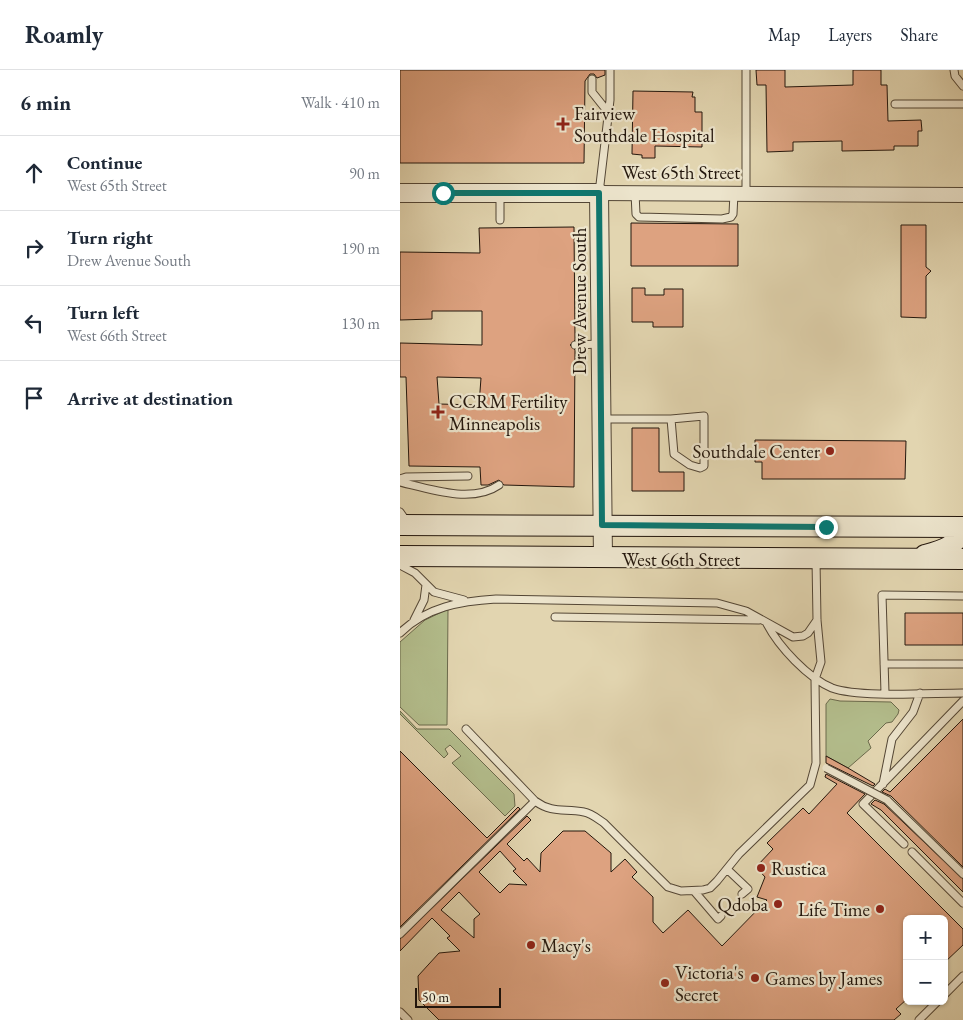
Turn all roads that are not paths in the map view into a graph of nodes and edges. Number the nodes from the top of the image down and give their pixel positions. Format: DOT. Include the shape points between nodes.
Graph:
graph roads {
  1 [pos="610,70"];
  2 [pos="746,70"];
  3 [pos="956,72"];
  4 [pos="592,79"];
  5 [pos="963,86"];
  6 [pos="894,104"];
  7 [pos="963,104"];
  8 [pos="608,112"];
  9 [pos="400,193"];
  10 [pos="500,193"];
  11 [pos="599,193"];
  12 [pos="635,193"];
  13 [pos="740,193"];
  14 [pos="963,194"];
  15 [pos="500,220"];
  16 [pos="600,344"];
  17 [pos="575,345"];
  18 [pos="601,419"];
  19 [pos="671,419"];
  20 [pos="468,476"];
  21 [pos="400,481"];
  22 [pos="500,485"];
  23 [pos="403,520"];
  24 [pos="602,525"];
  25 [pos="792,526"];
  26 [pos="963,526"];
  27 [pos="400,556"];
  28 [pos="603,558"];
  29 [pos="816,560"];
  30 [pos="908,560"];
  31 [pos="963,560"];
  32 [pos="400,565"];
  33 [pos="426,585"];
  34 [pos="963,596"];
  35 [pos="465,600"];
  36 [pos="555,617"];
  37 [pos="817,620"];
  38 [pos="414,621"];
  39 [pos="763,622"];
  40 [pos="400,633"];
  41 [pos="884,664"];
  42 [pos="963,664"];
  43 [pos="815,679"];
  44 [pos="885,692"];
  45 [pos="920,692"];
  46 [pos="963,692"];
  47 [pos="963,701"];
  48 [pos="466,729"];
  49 [pos="816,763"];
  50 [pos="883,784"];
  51 [pos="535,801"];
  52 [pos="904,844"];
  53 [pos="912,852"];
  54 [pos="728,870"];
  55 [pos="963,874"];
  56 [pos="694,892"];
  57 [pos="742,894"];
  58 [pos="963,904"];
  59 [pos="721,916"];
  60 [pos="400,934"];
  61 [pos="963,976"];
  62 [pos="948,991"];
  63 [pos="934,1005"];
  64 [pos="400,1012"];
  65 [pos="408,1020"];
  66 [pos="919,1020"];
  1 -- 8 [label="lane"];
  2 -- 13 [label="lane"];
  3 -- 5 [label="lane"];
  4 -- 8 [label="lane" via="592,92"];
  6 -- 7 [label="lane"];
  8 -- 11 [label="lane"];
  9 -- 10 [label="street, West 65th Street"];
  10 -- 11 [label="street, West 65th Street"];
  10 -- 15 [label="lane"];
  11 -- 12 [label="street, West 65th Street"];
  11 -- 16 [label="street, Drew Avenue South"];
  12 -- 13 [label="street, West 65th Street"];
  12 -- 13 [label="lane" via="639,217 722,219 731,218"];
  13 -- 14 [label="street, West 65th Street"];
  16 -- 17 [label="lane"];
  16 -- 18 [label="street, Drew Avenue South"];
  18 -- 19 [label="lane"];
  18 -- 24 [label="street, Drew Avenue South"];
  19 -- 19 [label="lane" via="704,416 704,466 690,465 674,454"];
  20 -- 21 [label="lane" via="406,476"];
  21 -- 22 [label="lane" via="434,491 466,494 492,491"];
  23 -- 24 [label="main road, West 66th Street"];
  24 -- 25 [label="main road, West 66th Street"];
  24 -- 28 [label="street, Drew Avenue South"];
  25 -- 26 [label="main road, West 66th Street"];
  25 -- 29 [label="main road" via="804,537"];
  26 -- 30 [label="main road" via="959,538 944,550"];
  27 -- 28 [label="main road, West 66th Street"];
  28 -- 29 [label="main road, West 66th Street"];
  29 -- 30 [label="main road, West 66th Street"];
  29 -- 37 [label="lane"];
  30 -- 31 [label="main road, West 66th Street"];
  32 -- 33 [label="lane" via="415,572"];
  33 -- 35 [label="lane" via="434,592"];
  33 -- 38 [label="lane" via="424,600"];
  34 -- 41 [label="lane" via="882,595"];
  35 -- 38 [label="lane"];
  35 -- 39 [label="lane" via="718,602"];
  36 -- 39 [label="lane"];
  37 -- 39 [label="lane" via="803,636 793,637"];
  37 -- 43 [label="lane" via="821,662"];
  38 -- 40 [label="lane"];
  39 -- 43 [label="lane" via="776,640"];
  41 -- 42 [label="lane"];
  41 -- 44 [label="lane"];
  43 -- 44 [label="lane" via="841,690"];
  43 -- 49 [label="lane"];
  44 -- 45 [label="lane"];
  45 -- 46 [label="lane"];
  45 -- 50 [label="lane" via="913,712 892,738"];
  47 -- 50 [label="lane"];
  48 -- 51 [label="lane"];
  49 -- 54 [label="lane" via="810,785"];
  49 -- 55 [label="lane, bridge" via="887,800"];
  50 -- 52 [label="lane" via="863,804"];
  51 -- 56 [label="lane" via="552,810 584,812 595,817 668,887"];
  51 -- 60 [label="lane"];
  53 -- 58 [label="lane"];
  54 -- 56 [label="lane" via="710,888"];
  54 -- 57 [label="lane" via="748,889"];
  56 -- 59 [label="lane" via="718,919"];
  61 -- 62 [label="lane"];
  63 -- 66 [label="lane"];
  64 -- 65 [label="lane"];
}
